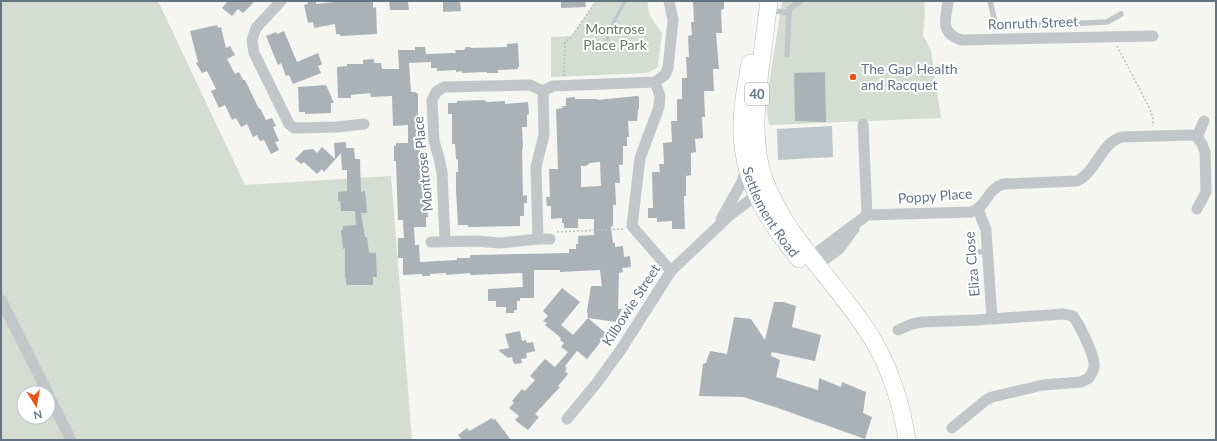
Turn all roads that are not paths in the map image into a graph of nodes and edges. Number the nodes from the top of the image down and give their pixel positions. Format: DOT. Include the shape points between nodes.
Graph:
graph roads {
  1 [pos="281,1"];
  2 [pos="669,1"];
  3 [pos="801,1"];
  4 [pos="948,1"];
  5 [pos="990,1"];
  6 [pos="766,4"];
  7 [pos="789,12"];
  8 [pos="1121,14"];
  9 [pos="1153,36"];
  10 [pos="787,55"];
  11 [pos="655,82"];
  12 [pos="543,91"];
  13 [pos="1204,121"];
  14 [pos="364,124"];
  15 [pos="863,124"];
  16 [pos="1197,138"];
  17 [pos="747,166"];
  18 [pos="762,191"];
  19 [pos="978,209"];
  20 [pos="1197,209"];
  21 [pos="864,218"];
  22 [pos="716,228"];
  23 [pos="538,236"];
  24 [pos="550,239"];
  25 [pos="445,241"];
  26 [pos="432,242"];
  27 [pos="811,263"];
  28 [pos="671,272"];
  29 [pos="1,300"];
  30 [pos="992,318"];
  31 [pos="898,330"];
  32 [pos="44,385"];
  33 [pos="56,409"];
  34 [pos="567,419"];
  35 [pos="952,428"];
  36 [pos="71,440"];
  37 [pos="907,440"];
  1 -- 14 [label="street" via="256,28 252,40 254,53 290,124 294,128"];
  2 -- 11 [label="street" via="673,20 668,68 665,75"];
  3 -- 7 [label="lane" via="790,8"];
  4 -- 9 [label="street, Ronruth Street" via="945,26 949,34 961,40"];
  5 -- 8 [label="lane" via="995,22 1000,25 1107,22"];
  6 -- 7 [label="lane"];
  6 -- 17 [label="main road, Settlement Road / 40" via="743,110 742,133"];
  6 -- 18 [label="main road, Settlement Road / 40" via="755,115"];
  7 -- 10 [label="lane"];
  11 -- 12 [label="street" via="550,87"];
  11 -- 28 [label="street" via="660,96 659,107 640,158 632,226"];
  12 -- 23 [label="street" via="544,135 536,168"];
  12 -- 25 [label="street, Montrose Place" via="530,85 444,87 436,92 432,100 433,130 442,172"];
  13 -- 16 [label="street"];
  15 -- 21 [label="street"];
  16 -- 19 [label="street, Poppy Place" via="1192,135 1154,135 1114,139 1082,178 1076,181 996,186"];
  16 -- 20 [label="street" via="1205,152 1206,192"];
  17 -- 18 [label="main road, Settlement Road / 40"];
  17 -- 22 [label="street" via="742,182"];
  18 -- 22 [label="street, Kilbowie Street"];
  18 -- 27 [label="main road, Settlement Road / 40" via="778,210 786,233"];
  19 -- 21 [label="street, Poppy Place" via="971,212"];
  19 -- 30 [label="street, Eliza Close" via="986,230 982,252"];
  21 -- 27 [label="street"];
  22 -- 28 [label="street, Kilbowie Street"];
  23 -- 24 [label="street"];
  23 -- 25 [label="street" via="500,242"];
  25 -- 26 [label="street"];
  27 -- 37 [label="main road, Settlement Road / 40" via="894,390 902,411"];
  28 -- 34 [label="street, Kilbowie Street" via="620,351"];
  29 -- 32 [label="street"];
  30 -- 31 [label="street" via="922,322"];
  30 -- 35 [label="street" via="1064,314 1073,316 1089,348 1094,370 1085,381 1043,385 992,397"];
  33 -- 36 [label="street"];
}
